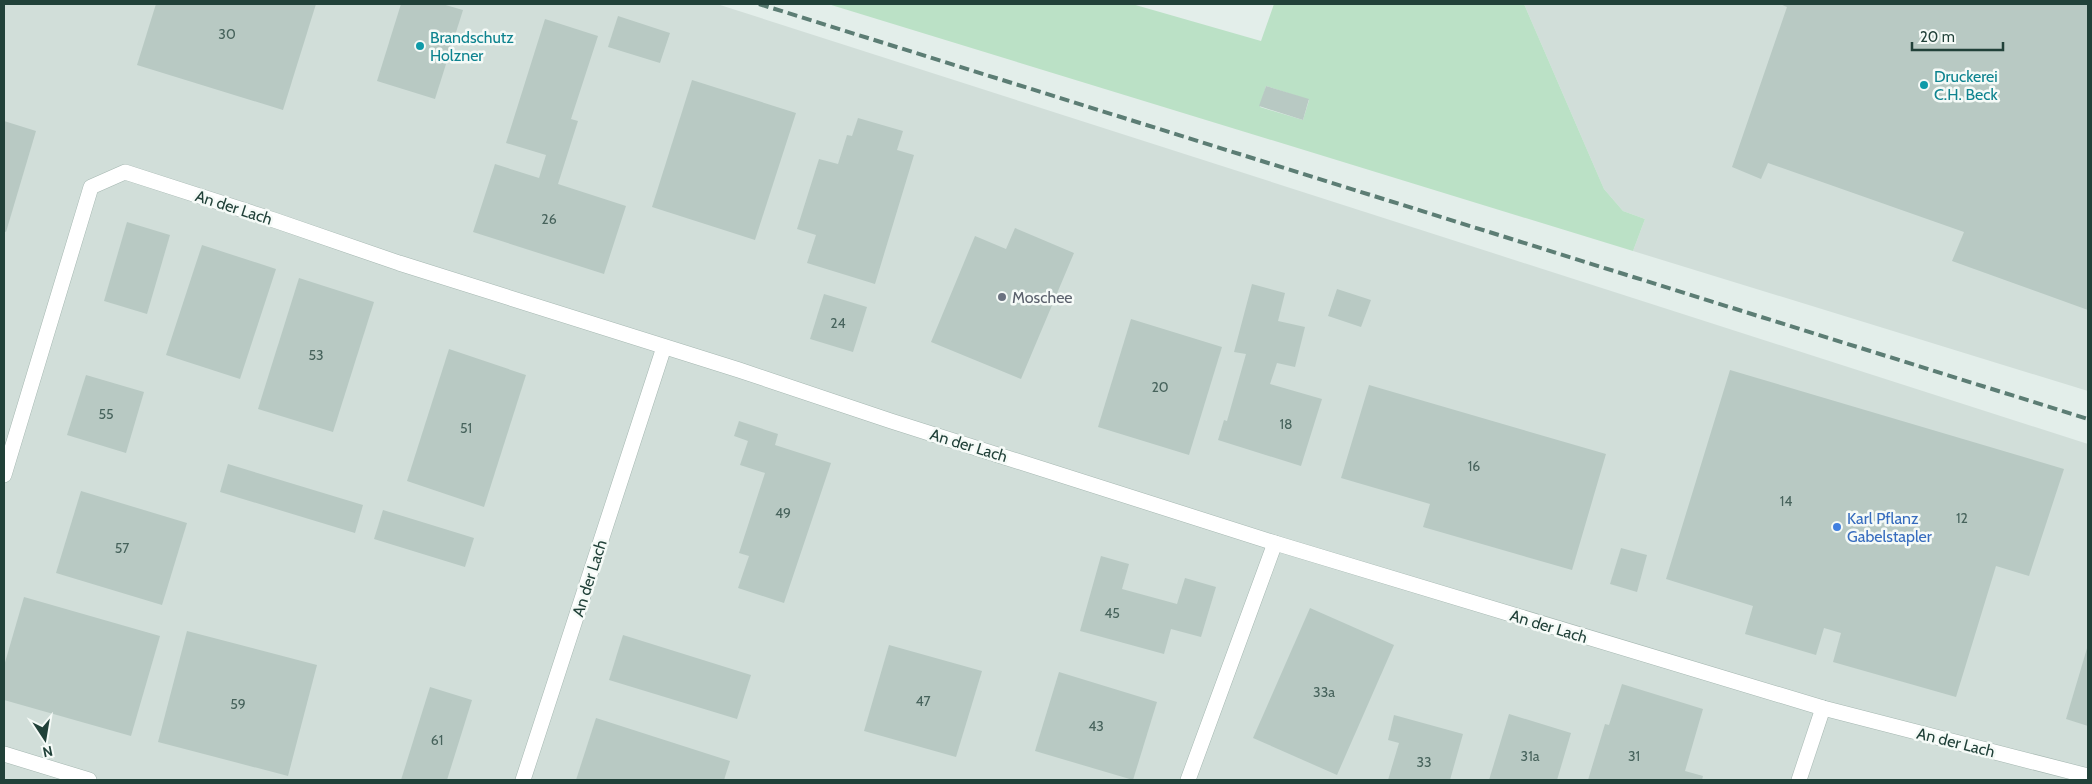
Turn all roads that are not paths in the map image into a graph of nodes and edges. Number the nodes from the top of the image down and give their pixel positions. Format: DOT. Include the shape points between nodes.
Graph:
graph roads {
  1 [pos="664,347"];
  2 [pos="4,475"];
  3 [pos="1275,543"];
  4 [pos="1823,708"];
  5 [pos="4,754"];
  6 [pos="2088,776"];
  7 [pos="89,780"];
  8 [pos="523,780"];
  9 [pos="1188,780"];
  10 [pos="1799,780"];
  1 -- 2 [label="street, An der Lach" via="399,264 125,172 91,188"];
  1 -- 3 [label="street, An der Lach"];
  1 -- 8 [label="street, An der Lach"];
  3 -- 4 [label="street, An der Lach"];
  3 -- 9 [label="street"];
  4 -- 6 [label="street, An der Lach"];
  4 -- 10 [label="street"];
  5 -- 7 [label="street"];
}
